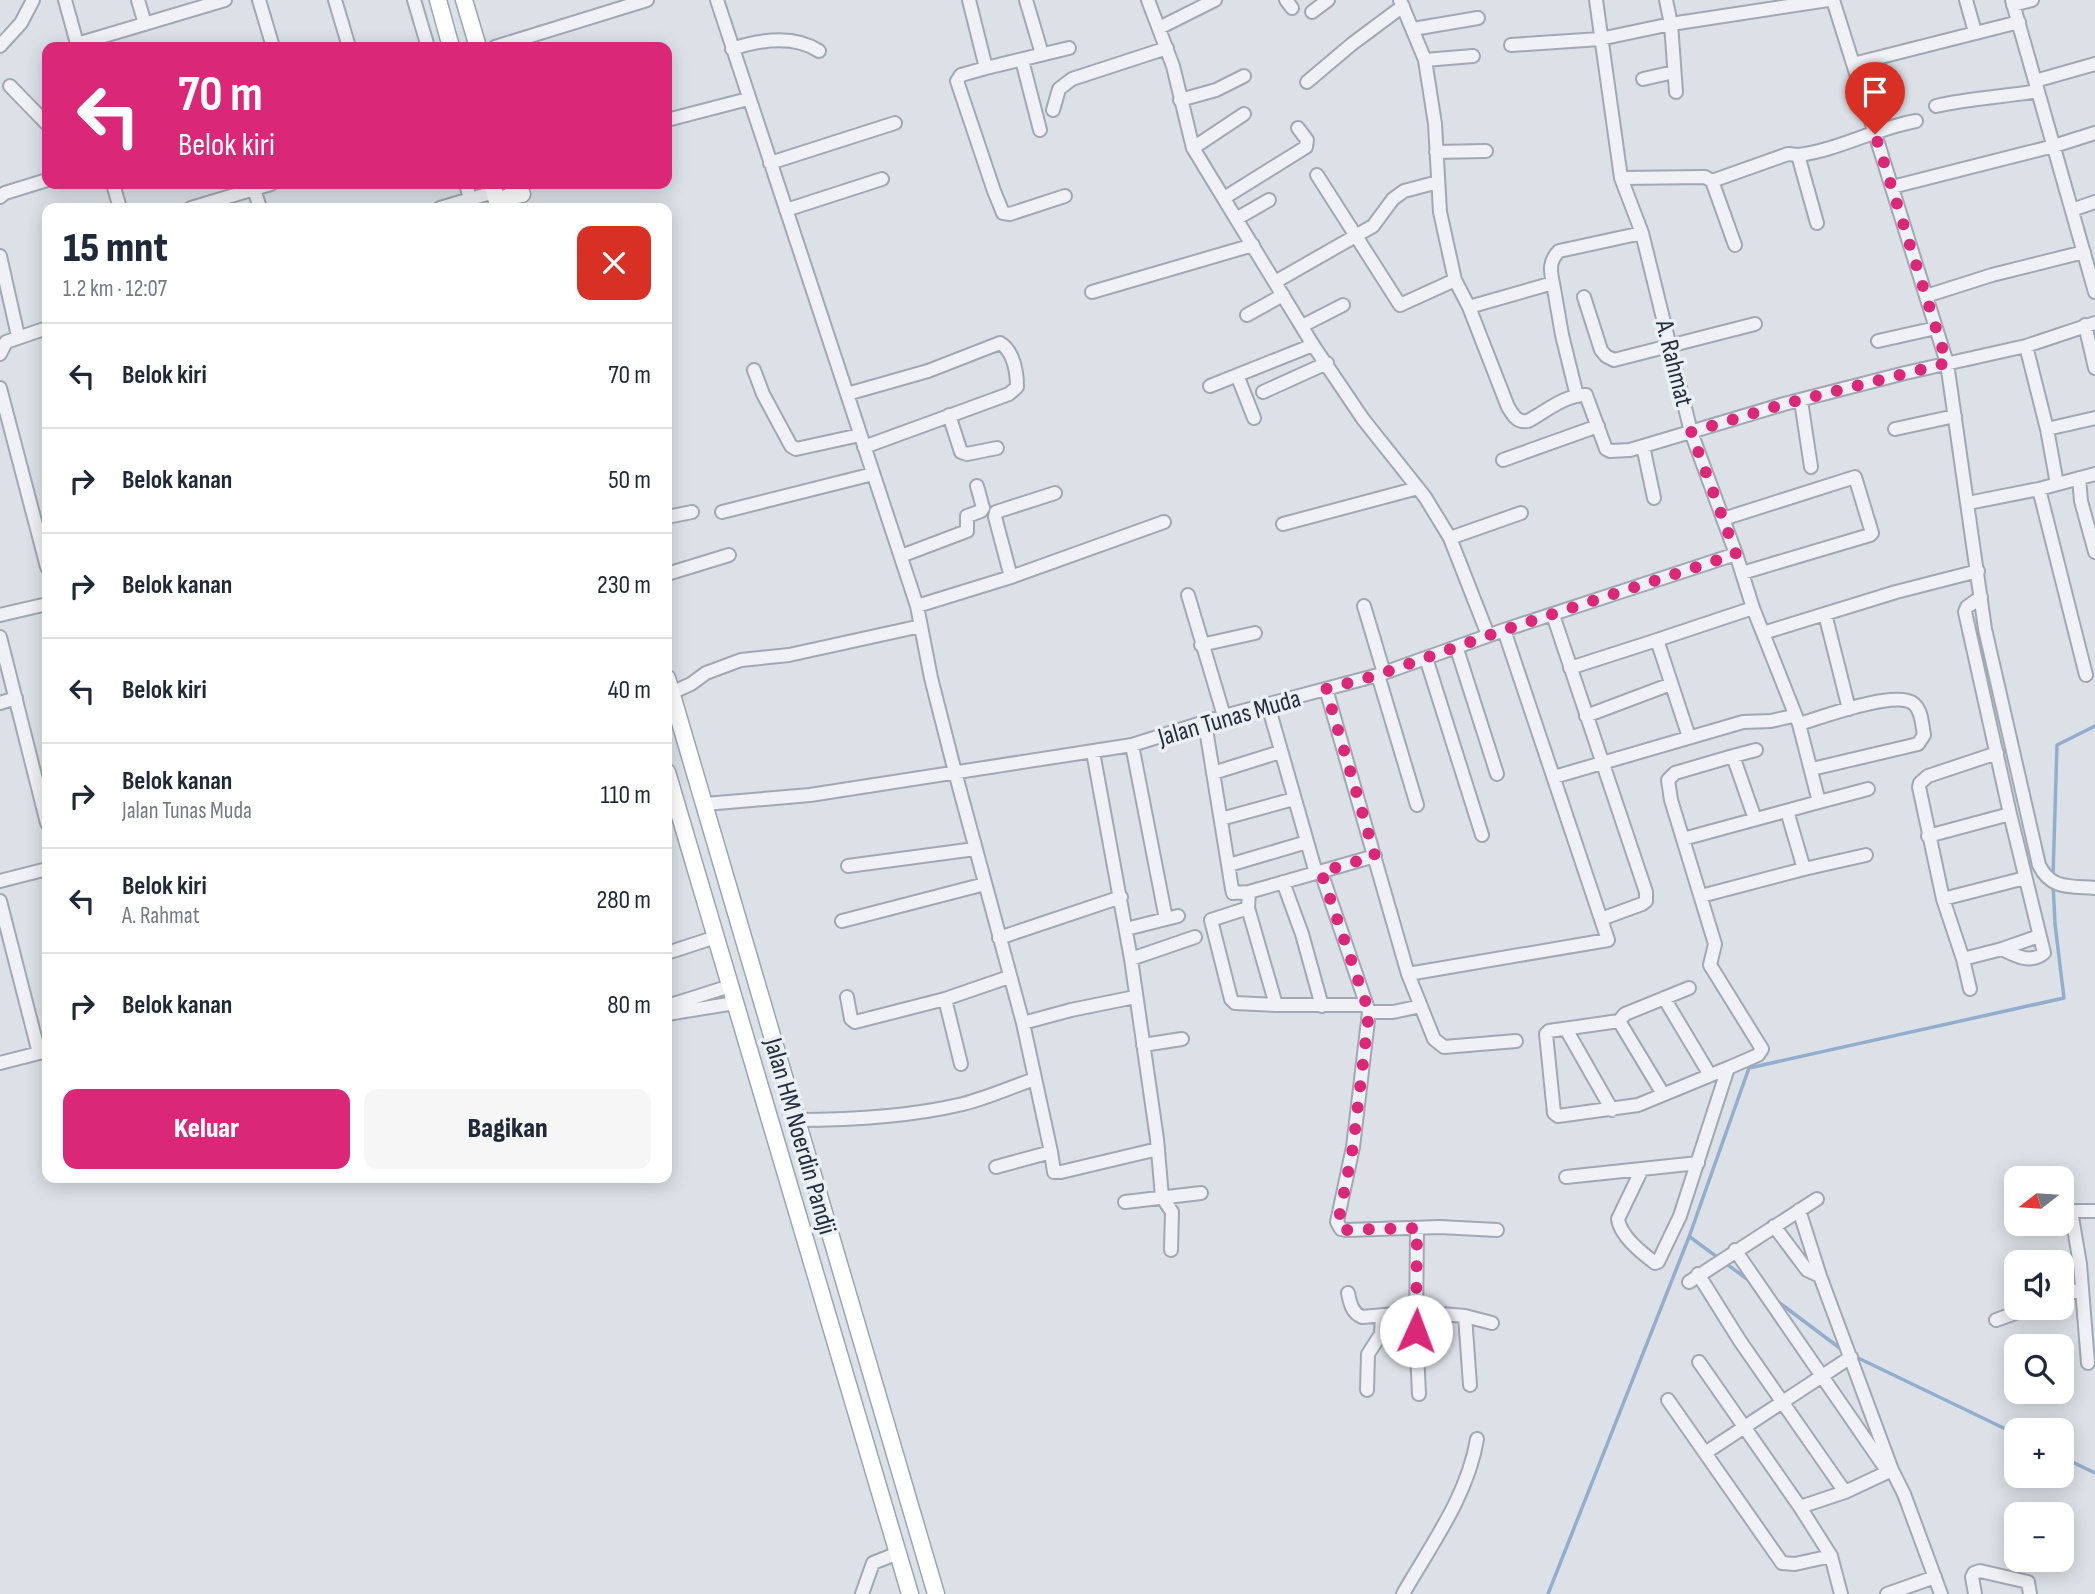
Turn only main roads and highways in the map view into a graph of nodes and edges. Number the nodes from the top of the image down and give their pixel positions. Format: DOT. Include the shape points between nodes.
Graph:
graph roads {
  1 [pos="438,0"];
  2 [pos="464,0"];
  3 [pos="450,42"];
  4 [pos="477,42"];
  5 [pos="497,193"];
  6 [pos="522,195"];
  7 [pos="672,695"];
  8 [pos="672,798"];
  9 [pos="910,1594"];
  10 [pos="936,1594"];
  1 -- 3 [label="main road"];
  2 -- 4 [label="main road"];
  5 -- 6 [label="main road"];
  7 -- 10 [label="main road, Jalan HM Noerdin Pandji"];
  8 -- 9 [label="main road, Jalan HM Noerdin Pandji"];
}
